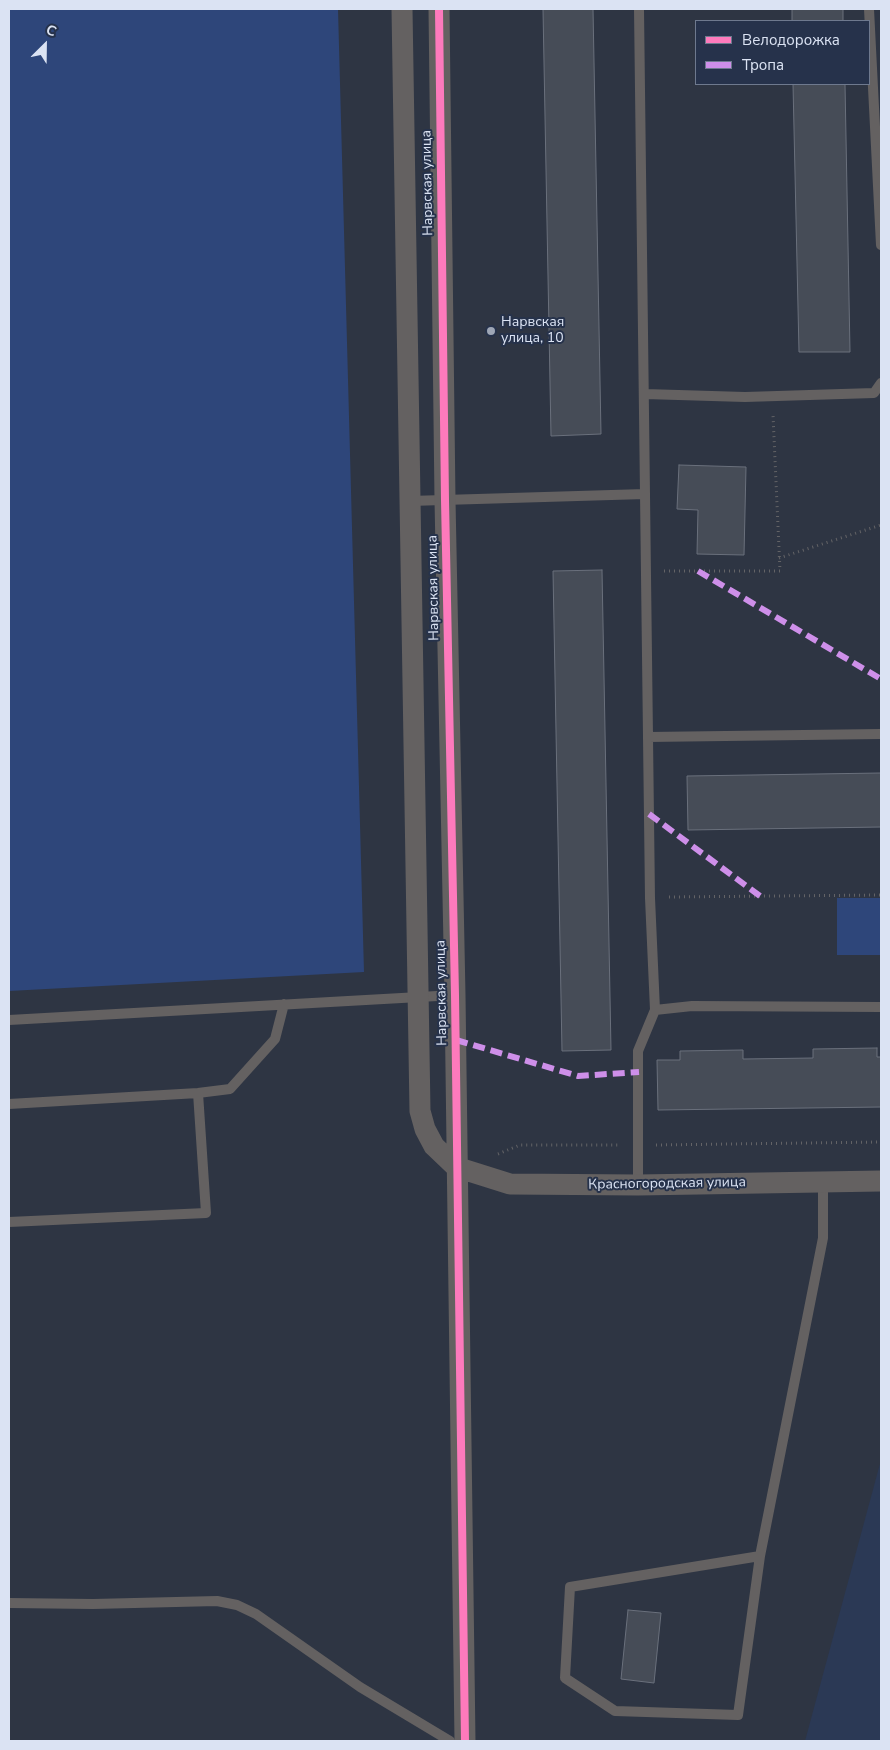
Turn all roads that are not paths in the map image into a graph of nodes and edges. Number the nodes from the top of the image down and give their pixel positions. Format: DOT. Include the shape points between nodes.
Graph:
graph roads {
  1 [pos="402,9"];
  2 [pos="438,9"];
  3 [pos="639,9"];
  4 [pos="870,29"];
  5 [pos="881,245"];
  6 [pos="881,383"];
  7 [pos="645,394"];
  8 [pos="645,494"];
  9 [pos="445,500"];
  10 [pos="410,501"];
  11 [pos="881,734"];
  12 [pos="648,737"];
  13 [pos="455,995"];
  14 [pos="418,998"];
  15 [pos="284,1004"];
  16 [pos="881,1007"];
  17 [pos="655,1010"];
  18 [pos="9,1020"];
  19 [pos="198,1093"];
  20 [pos="9,1104"];
  21 [pos="456,1166"];
  22 [pos="823,1182"];
  23 [pos="881,1182"];
  24 [pos="638,1186"];
  25 [pos="9,1222"];
  26 [pos="760,1556"];
  27 [pos="9,1603"];
  28 [pos="450,1741"];
  29 [pos="466,1741"];
  1 -- 10 [label="street, Нарвская улица"];
  2 -- 9 [label="street, Нарвская улица"];
  3 -- 7 [label="lane"];
  4 -- 5 [label="lane"];
  6 -- 7 [label="lane" via="874,393 772,396"];
  7 -- 8 [label="lane"];
  8 -- 9 [label="lane"];
  8 -- 12 [label="lane"];
  9 -- 10 [label="lane"];
  9 -- 13 [label="street, Нарвская улица"];
  10 -- 14 [label="street, Нарвская улица"];
  11 -- 12 [label="lane"];
  12 -- 17 [label="lane"];
  13 -- 14 [label="lane"];
  13 -- 21 [label="street, Нарвская улица"];
  14 -- 15 [label="lane"];
  14 -- 21 [label="street, Нарвская улица" via="420,1111 424,1129 434,1146"];
  15 -- 18 [label="lane"];
  15 -- 19 [label="lane" via="275,1039 230,1089"];
  16 -- 17 [label="lane" via="692,1006"];
  17 -- 24 [label="lane" via="638,1051"];
  19 -- 20 [label="lane"];
  19 -- 25 [label="lane" via="206,1213"];
  21 -- 24 [label="street, Красногородская улица" via="510,1184"];
  21 -- 29 [label="street"];
  22 -- 23 [label="street, Красногородская улица"];
  22 -- 24 [label="street, Красногородская улица"];
  22 -- 26 [label="lane" via="824,1238"];
  26 -- 26 [label="lane" via="738,1715 615,1710 565,1678 570,1587"];
  27 -- 28 [label="lane" via="217,1601 237,1605 256,1614 360,1687"];
}
